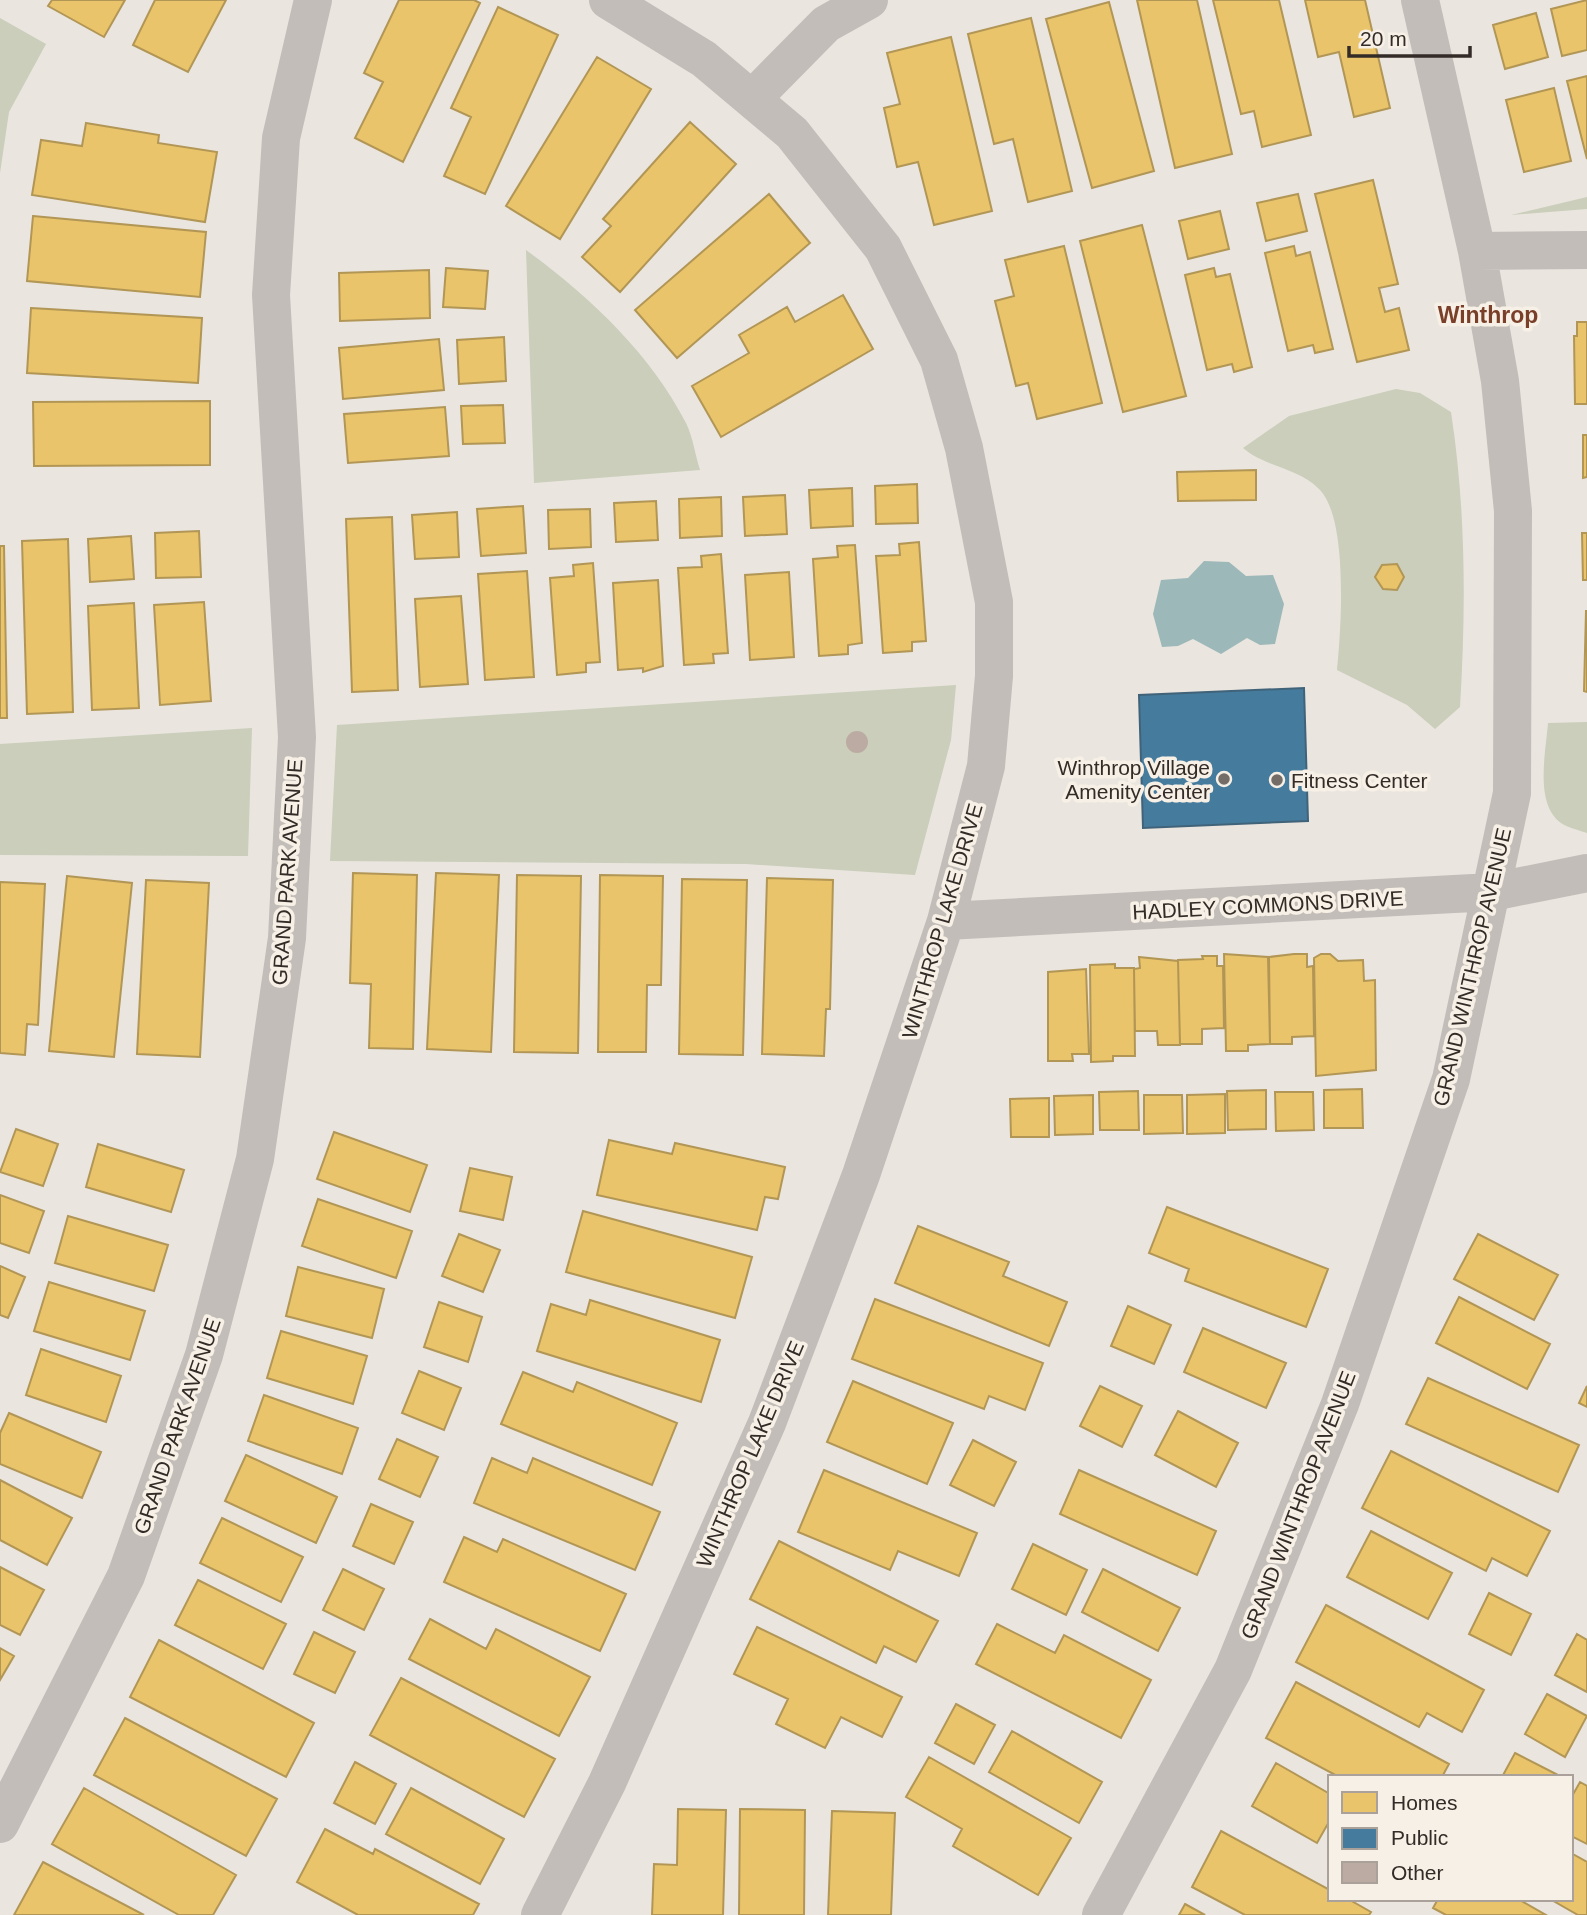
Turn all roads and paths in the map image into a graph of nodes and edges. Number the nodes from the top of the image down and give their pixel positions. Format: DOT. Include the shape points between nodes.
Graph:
graph roads {
  1 [pos="313,0"];
  2 [pos="608,0"];
  3 [pos="869,0"];
  4 [pos="1420,0"];
  5 [pos="752,99"];
  6 [pos="1587,250"];
  7 [pos="1477,251"];
  8 [pos="1587,873"];
  9 [pos="1492,892"];
  10 [pos="946,921"];
  11 [pos="0,1824"];
  12 [pos="540,1915"];
  13 [pos="1101,1915"];
  1 -- 11 [label="street, GRAND PARK AVENUE" via="281,138 271,295 297,737 287,938 254,1159 204,1355 126,1576"];
  2 -- 5 [label="street, WINTHROP LAKE DRIVE" via="704,59"];
  3 -- 5 [label="street" via="826,24"];
  4 -- 7 [label="street, GRAND WINTHROP AVENUE"];
  5 -- 10 [label="street, WINTHROP LAKE DRIVE" via="792,133 883,248 939,360 964,448 994,602 994,676 986,766"];
  6 -- 7 [label="street"];
  7 -- 9 [label="street, GRAND WINTHROP AVENUE" via="1500,381 1513,511 1512,793"];
  8 -- 9 [label="street, HADLEY COMMONS DRIVE"];
  9 -- 10 [label="street, HADLEY COMMONS DRIVE"];
  9 -- 13 [label="street, GRAND WINTHROP AVENUE" via="1451,1079 1340,1404 1233,1670"];
  10 -- 12 [label="street, WINTHROP LAKE DRIVE" via="861,1175 767,1423 607,1783"];
}
